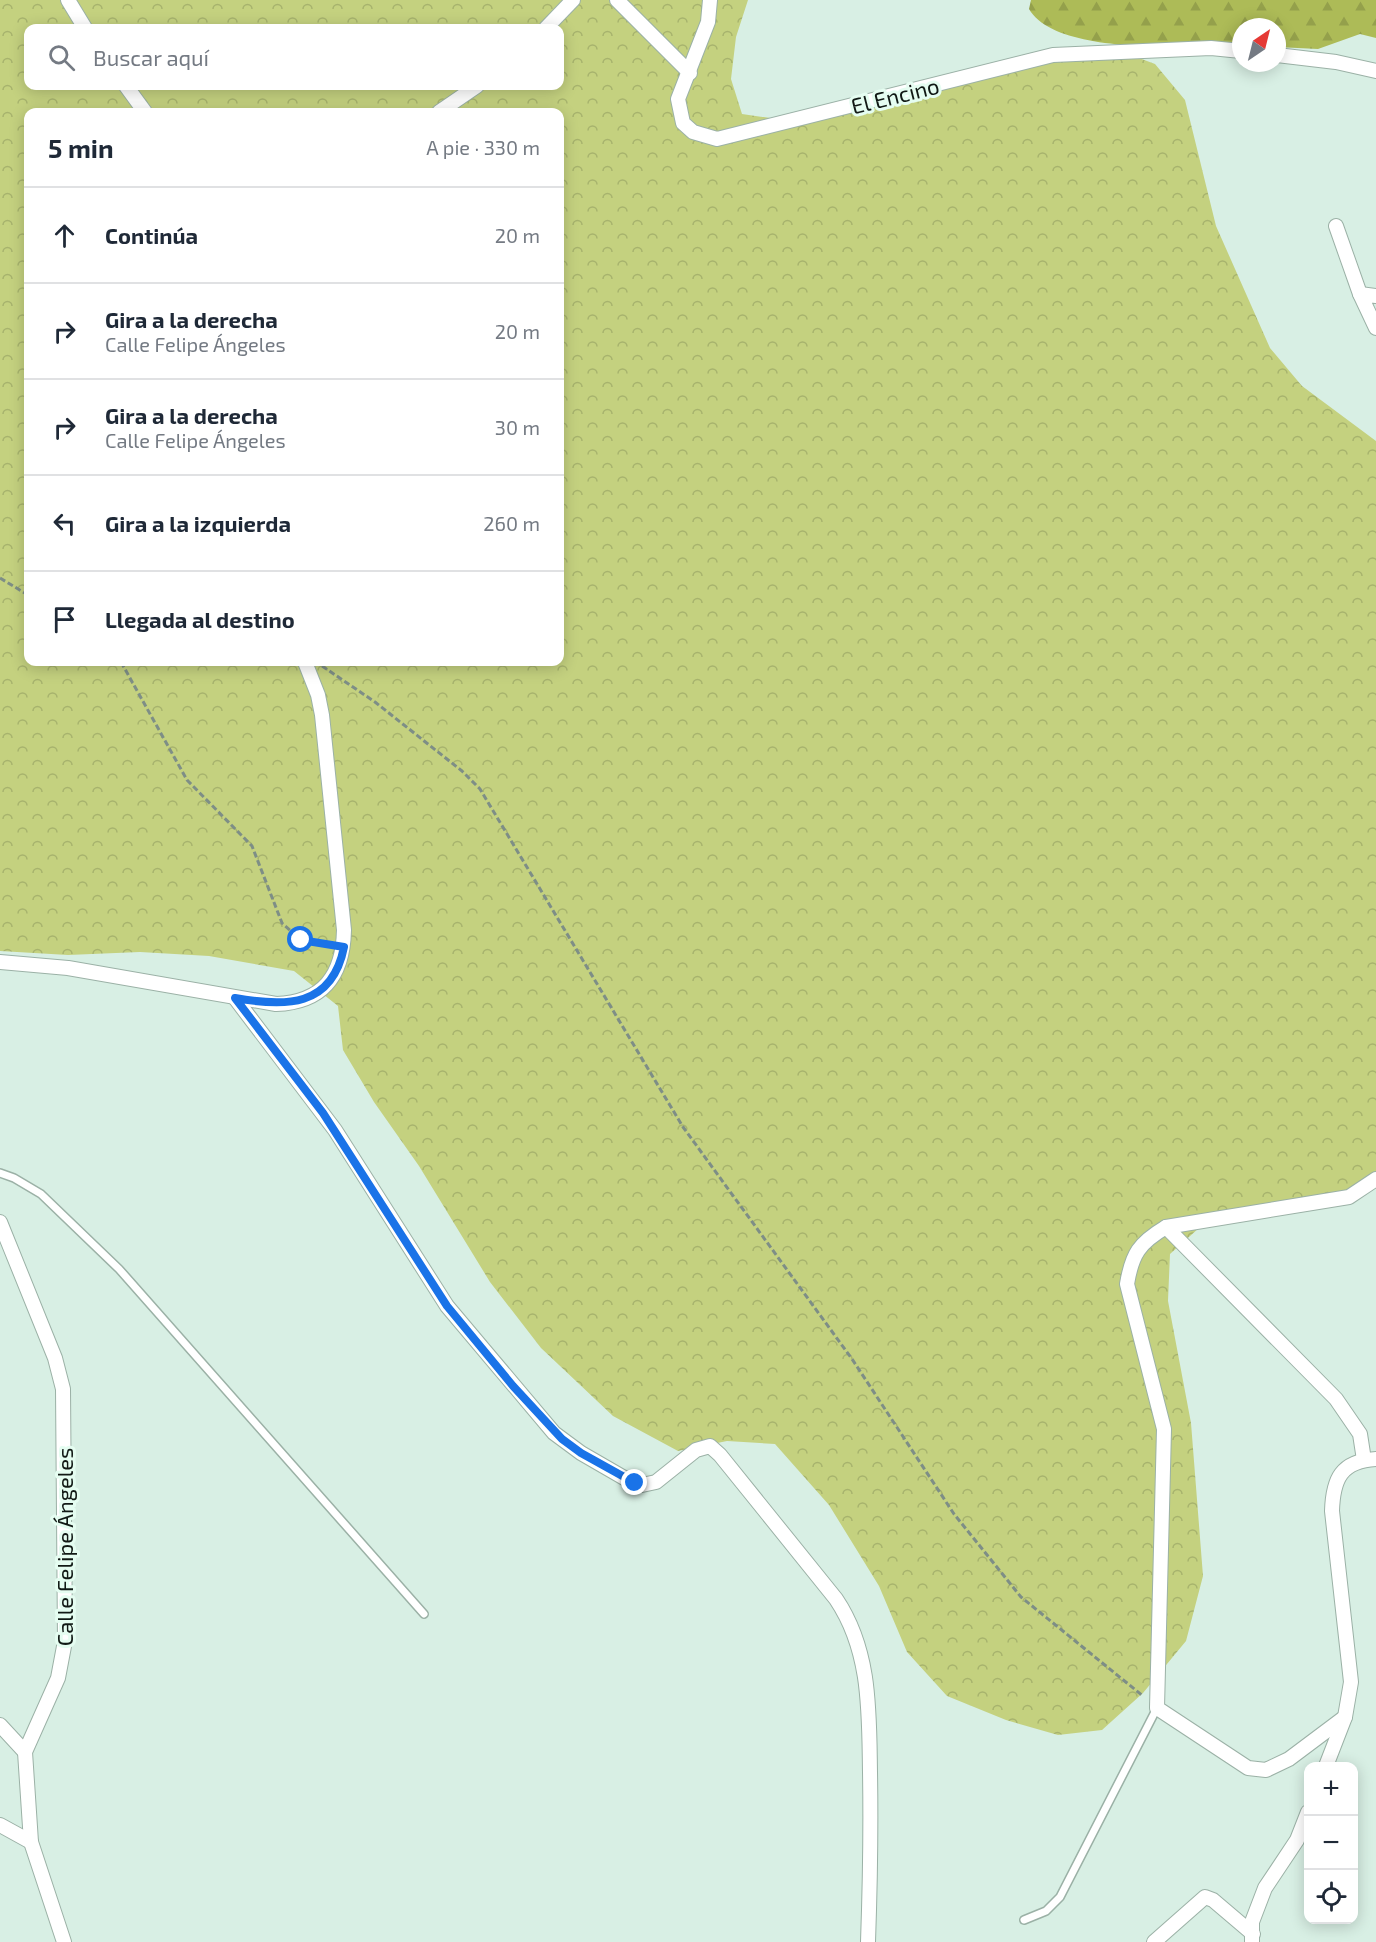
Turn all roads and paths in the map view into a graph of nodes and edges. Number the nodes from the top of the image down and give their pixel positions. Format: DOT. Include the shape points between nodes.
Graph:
graph roads {
  1 [pos="68,0"];
  2 [pos="573,0"];
  3 [pos="617,0"];
  4 [pos="710,0"];
  5 [pos="83,24"];
  6 [pos="550,24"];
  7 [pos="1232,50"];
  8 [pos="1286,56"];
  9 [pos="1376,71"];
  10 [pos="690,73"];
  11 [pos="129,90"];
  12 [pos="471,90"];
  13 [pos="142,108"];
  14 [pos="444,108"];
  15 [pos="1336,226"];
  16 [pos="1360,294"];
  17 [pos="1376,296"];
  18 [pos="1376,328"];
  19 [pos="0,578"];
  20 [pos="24,593"];
  21 [pos="123,666"];
  22 [pos="307,666"];
  23 [pos="322,666"];
  24 [pos="344,947"];
  25 [pos="0,962"];
  26 [pos="235,998"];
  27 [pos="0,1173"];
  28 [pos="1376,1179"];
  29 [pos="0,1222"];
  30 [pos="1166,1227"];
  31 [pos="1370,1459"];
  32 [pos="424,1614"];
  33 [pos="1157,1708"];
  34 [pos="1345,1717"];
  35 [pos="0,1725"];
  36 [pos="25,1752"];
  37 [pos="1328,1762"];
  38 [pos="1306,1816"];
  39 [pos="0,1825"];
  40 [pos="31,1842"];
  41 [pos="1024,1920"];
  42 [pos="1252,1938"];
  43 [pos="64,1942"];
  44 [pos="868,1942"];
  45 [pos="1154,1942"];
  1 -- 5 [label="street"];
  2 -- 6 [label="street"];
  3 -- 10 [label="street"];
  4 -- 10 [label="street, El Encino" via="708,22"];
  7 -- 10 [label="street, El Encino" via="1053,55 717,139 693,132 683,123 678,99"];
  8 -- 9 [label="street"];
  11 -- 13 [label="street"];
  12 -- 14 [label="street"];
  15 -- 16 [label="street"];
  16 -- 17 [label="street"];
  16 -- 18 [label="street"];
  19 -- 20 [label="path"];
  21 -- 24 [label="path" via="187,780 252,846 282,923 301,940"];
  22 -- 24 [label="street" via="322,715"];
  23 -- 33 [label="path" via="375,702 480,789 683,1127 852,1359 954,1514 1021,1597"];
  24 -- 26 [label="street" via="335,974 314,996 276,1004"];
  25 -- 26 [label="street" via="68,968"];
  26 -- 44 [label="street" via="323,1113 447,1306 554,1433 581,1453 642,1485 656,1482 696,1450 710,1446 836,1599 863,1661 868,1688"];
  27 -- 32 [label="lane" via="41,1194 119,1269"];
  28 -- 30 [label="street" via="1349,1197"];
  29 -- 36 [label="street, Calle Felipe Ángeles" via="55,1358 65,1405 65,1641 58,1678"];
  30 -- 31 [label="street" via="1336,1399 1360,1434"];
  30 -- 33 [label="street" via="1146,1239 1131,1260 1127,1284 1164,1429"];
  31 -- 34 [label="street" via="1343,1470 1333,1487 1332,1511 1351,1682"];
  33 -- 34 [label="street" via="1248,1768 1266,1770 1289,1759"];
  33 -- 41 [label="lane" via="1060,1897 1046,1911"];
  34 -- 37 [label="street"];
  35 -- 36 [label="street"];
  36 -- 40 [label="street, Calle Felipe Ángeles"];
  38 -- 42 [label="street" via="1297,1840 1265,1888 1252,1922"];
  39 -- 40 [label="street"];
  40 -- 43 [label="street, Calle Felipe Ángeles"];
  42 -- 45 [label="street" via="1205,1897"];
}
